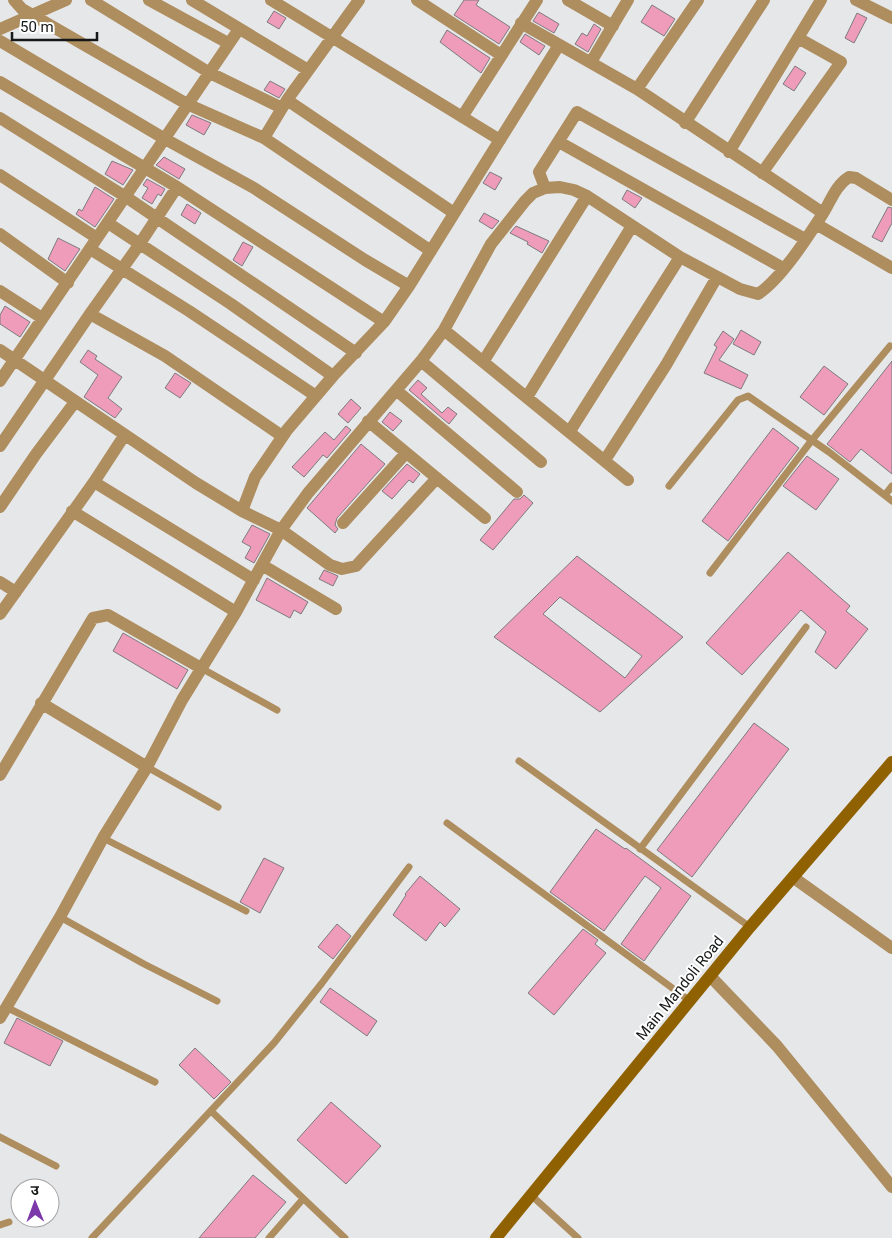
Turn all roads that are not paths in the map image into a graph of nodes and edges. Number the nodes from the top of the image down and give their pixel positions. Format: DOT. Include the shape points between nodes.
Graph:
graph roads {
  1 [pos="14,0"];
  2 [pos="66,0"];
  3 [pos="91,0"];
  4 [pos="149,0"];
  5 [pos="192,0"];
  6 [pos="271,0"];
  7 [pos="358,0"];
  8 [pos="416,0"];
  9 [pos="537,0"];
  10 [pos="568,0"];
  11 [pos="628,0"];
  12 [pos="698,0"];
  13 [pos="764,0"];
  14 [pos="821,0"];
  15 [pos="856,0"];
  16 [pos="32,14"];
  17 [pos="891,14"];
  18 [pos="521,23"];
  19 [pos="613,26"];
  20 [pos="239,28"];
  21 [pos="0,29"];
  22 [pos="332,37"];
  23 [pos="798,38"];
  24 [pos="0,42"];
  25 [pos="228,43"];
  26 [pos="559,45"];
  27 [pos="502,55"];
  28 [pos="591,62"];
  29 [pos="308,70"];
  30 [pos="210,73"];
  31 [pos="0,82"];
  32 [pos="637,89"];
  33 [pos="187,104"];
  34 [pos="285,104"];
  35 [pos="462,117"];
  36 [pos="0,118"];
  37 [pos="685,123"];
  38 [pos="264,138"];
  39 [pos="165,139"];
  40 [pos="500,140"];
  41 [pos="559,142"];
  42 [pos="729,152"];
  43 [pos="143,168"];
  44 [pos="762,173"];
  45 [pos="0,175"];
  46 [pos="177,187"];
  47 [pos="545,188"];
  48 [pos="587,196"];
  49 [pos="126,197"];
  50 [pos="892,200"];
  51 [pos="454,212"];
  52 [pos="157,218"];
  53 [pos="820,218"];
  54 [pos="108,224"];
  55 [pos="632,226"];
  56 [pos="0,234"];
  57 [pos="805,239"];
  58 [pos="94,244"];
  59 [pos="139,245"];
  60 [pos="431,251"];
  61 [pos="680,257"];
  62 [pos="783,268"];
  63 [pos="892,268"];
  64 [pos="122,269"];
  65 [pos="717,277"];
  66 [pos="68,283"];
  67 [pos="409,286"];
  68 [pos="0,291"];
  69 [pos="90,314"];
  70 [pos="42,318"];
  71 [pos="384,322"];
  72 [pos="444,330"];
  73 [pos="890,346"];
  74 [pos="0,350"];
  75 [pos="356,353"];
  76 [pos="14,360"];
  77 [pos="420,361"];
  78 [pos="483,362"];
  79 [pos="333,376"];
  80 [pos="0,381"];
  81 [pos="44,381"];
  82 [pos="396,390"];
  83 [pos="316,396"];
  84 [pos="527,397"];
  85 [pos="75,402"];
  86 [pos="368,422"];
  87 [pos="570,431"];
  88 [pos="124,436"];
  89 [pos="282,436"];
  90 [pos="812,440"];
  91 [pos="0,446"];
  92 [pos="406,453"];
  93 [pos="605,460"];
  94 [pos="541,462"];
  95 [pos="437,478"];
  96 [pos="628,480"];
  97 [pos="94,482"];
  98 [pos="669,486"];
  99 [pos="892,486"];
  100 [pos="517,492"];
  101 [pos="885,495"];
  102 [pos="892,501"];
  103 [pos="0,507"];
  104 [pos="72,511"];
  105 [pos="242,511"];
  106 [pos="485,518"];
  107 [pos="343,523"];
  108 [pos="281,530"];
  109 [pos="262,566"];
  110 [pos="710,573"];
  111 [pos="254,580"];
  112 [pos="0,582"];
  113 [pos="16,592"];
  114 [pos="336,609"];
  115 [pos="236,612"];
  116 [pos="0,614"];
  117 [pos="806,626"];
  118 [pos="201,668"];
  119 [pos="41,703"];
  120 [pos="278,710"];
  121 [pos="519,761"];
  122 [pos="892,762"];
  123 [pos="147,767"];
  124 [pos="0,775"];
  125 [pos="218,806"];
  126 [pos="447,823"];
  127 [pos="103,838"];
  128 [pos="640,849"];
  129 [pos="409,867"];
  130 [pos="794,878"];
  131 [pos="246,911"];
  132 [pos="60,917"];
  133 [pos="750,927"];
  134 [pos="892,948"];
  135 [pos="711,977"];
  136 [pos="217,1001"];
  137 [pos="690,1001"];
  138 [pos="3,1013"];
  139 [pos="156,1082"];
  140 [pos="211,1111"];
  141 [pos="0,1137"];
  142 [pos="56,1166"];
  143 [pos="892,1188"];
  144 [pos="532,1196"];
  145 [pos="303,1199"];
  146 [pos="9,1222"];
  147 [pos="0,1225"];
  148 [pos="92,1238"];
  149 [pos="269,1238"];
  150 [pos="345,1238"];
  151 [pos="496,1238"];
  152 [pos="578,1238"];
  1 -- 16 [label="street"];
  2 -- 16 [label="street"];
  3 -- 30 [label="street"];
  4 -- 25 [label="street"];
  5 -- 20 [label="street"];
  6 -- 22 [label="street"];
  7 -- 22 [label="street"];
  8 -- 27 [label="street"];
  9 -- 18 [label="street"];
  10 -- 19 [label="street"];
  11 -- 19 [label="street"];
  12 -- 32 [label="street"];
  13 -- 37 [label="street"];
  14 -- 23 [label="street"];
  15 -- 17 [label="street"];
  16 -- 21 [label="street"];
  16 -- 33 [label="street"];
  18 -- 26 [label="street"];
  18 -- 27 [label="street"];
  19 -- 28 [label="street"];
  20 -- 25 [label="street"];
  20 -- 29 [label="street"];
  22 -- 29 [label="street"];
  22 -- 35 [label="street"];
  23 -- 42 [label="street"];
  23 -- 44 [label="street" via="841,62"];
  24 -- 39 [label="street"];
  25 -- 30 [label="street"];
  26 -- 28 [label="street"];
  26 -- 40 [label="street"];
  27 -- 35 [label="street"];
  28 -- 32 [label="street"];
  29 -- 34 [label="street"];
  30 -- 33 [label="street"];
  30 -- 34 [label="street"];
  31 -- 43 [label="street"];
  32 -- 37 [label="street"];
  33 -- 38 [label="street"];
  33 -- 39 [label="street"];
  34 -- 38 [label="street"];
  34 -- 51 [label="street"];
  35 -- 40 [label="street"];
  36 -- 49 [label="street"];
  37 -- 42 [label="street"];
  38 -- 60 [label="street"];
  39 -- 43 [label="street"];
  39 -- 67 [label="street" via="254,188"];
  40 -- 51 [label="street"];
  41 -- 47 [label="street" via="539,172"];
  41 -- 57 [label="street" via="577,112"];
  41 -- 62 [label="street"];
  42 -- 44 [label="street"];
  43 -- 46 [label="street"];
  43 -- 49 [label="street"];
  44 -- 53 [label="street"];
  45 -- 58 [label="street"];
  46 -- 52 [label="street"];
  46 -- 71 [label="street"];
  47 -- 48 [label="street" via="560,187"];
  47 -- 72 [label="street" via="524,201 502,229"];
  48 -- 55 [label="street"];
  48 -- 78 [label="street"];
  49 -- 52 [label="street"];
  49 -- 54 [label="street"];
  50 -- 53 [label="street" via="856,178 848,177 840,182"];
  51 -- 60 [label="street"];
  52 -- 59 [label="street"];
  52 -- 75 [label="street"];
  53 -- 57 [label="street"];
  53 -- 63 [label="street"];
  54 -- 58 [label="street"];
  54 -- 59 [label="street"];
  55 -- 61 [label="street"];
  55 -- 84 [label="street"];
  56 -- 66 [label="street"];
  57 -- 62 [label="street"];
  58 -- 64 [label="street"];
  58 -- 66 [label="street"];
  59 -- 64 [label="street"];
  59 -- 79 [label="street"];
  60 -- 67 [label="street"];
  61 -- 65 [label="street"];
  61 -- 87 [label="street"];
  62 -- 65 [label="street" via="758,294"];
  64 -- 69 [label="street"];
  64 -- 83 [label="street"];
  65 -- 93 [label="street"];
  66 -- 70 [label="street"];
  67 -- 71 [label="street"];
  68 -- 70 [label="street"];
  69 -- 81 [label="street"];
  69 -- 89 [label="street" via="165,356"];
  70 -- 76 [label="street"];
  71 -- 75 [label="street"];
  72 -- 77 [label="street"];
  72 -- 78 [label="street"];
  73 -- 90 [label="lane"];
  74 -- 76 [label="street"];
  75 -- 79 [label="street"];
  76 -- 80 [label="street"];
  76 -- 81 [label="street"];
  77 -- 82 [label="street"];
  77 -- 94 [label="street"];
  78 -- 84 [label="street"];
  79 -- 83 [label="street"];
  81 -- 85 [label="street"];
  81 -- 91 [label="street"];
  82 -- 86 [label="street"];
  82 -- 100 [label="street"];
  83 -- 89 [label="street"];
  84 -- 87 [label="street"];
  85 -- 88 [label="street"];
  85 -- 103 [label="street"];
  86 -- 92 [label="street"];
  86 -- 108 [label="street"];
  87 -- 93 [label="street"];
  88 -- 97 [label="street"];
  88 -- 105 [label="street"];
  89 -- 105 [label="street" via="255,477"];
  90 -- 98 [label="lane" via="753,398 744,396"];
  90 -- 101 [label="lane"];
  90 -- 110 [label="lane"];
  92 -- 95 [label="street"];
  92 -- 107 [label="street"];
  93 -- 96 [label="street"];
  95 -- 106 [label="street"];
  95 -- 108 [label="street" via="365,557 348,569 330,565"];
  97 -- 104 [label="street"];
  97 -- 111 [label="street"];
  99 -- 101 [label="lane"];
  101 -- 102 [label="lane"];
  104 -- 113 [label="street"];
  104 -- 115 [label="street"];
  105 -- 108 [label="street"];
  108 -- 109 [label="street"];
  109 -- 111 [label="street"];
  109 -- 114 [label="street"];
  111 -- 115 [label="street"];
  112 -- 113 [label="street"];
  113 -- 116 [label="street"];
  115 -- 118 [label="street"];
  117 -- 128 [label="lane"];
  118 -- 119 [label="street" via="108,614 101,615 89,623"];
  118 -- 120 [label="lane"];
  118 -- 123 [label="street"];
  119 -- 123 [label="street"];
  119 -- 124 [label="street"];
  121 -- 128 [label="lane"];
  122 -- 130 [label="street, Main Mandoli Road"];
  123 -- 125 [label="lane"];
  123 -- 127 [label="street"];
  126 -- 137 [label="lane"];
  127 -- 131 [label="lane"];
  127 -- 132 [label="street"];
  128 -- 133 [label="lane"];
  129 -- 140 [label="lane" via="274,1043"];
  130 -- 133 [label="street, Main Mandoli Road"];
  130 -- 134 [label="street"];
  132 -- 136 [label="lane"];
  132 -- 138 [label="street"];
  133 -- 135 [label="street, Main Mandoli Road"];
  135 -- 137 [label="street, Main Mandoli Road"];
  135 -- 143 [label="street" via="777,1046"];
  137 -- 144 [label="street, Main Mandoli Road"];
  138 -- 139 [label="lane"];
  140 -- 145 [label="lane"];
  140 -- 148 [label="lane"];
  141 -- 142 [label="lane"];
  144 -- 151 [label="street, Main Mandoli Road"];
  144 -- 152 [label="lane"];
  145 -- 149 [label="lane"];
  145 -- 150 [label="lane"];
  146 -- 147 [label="lane"];
}
